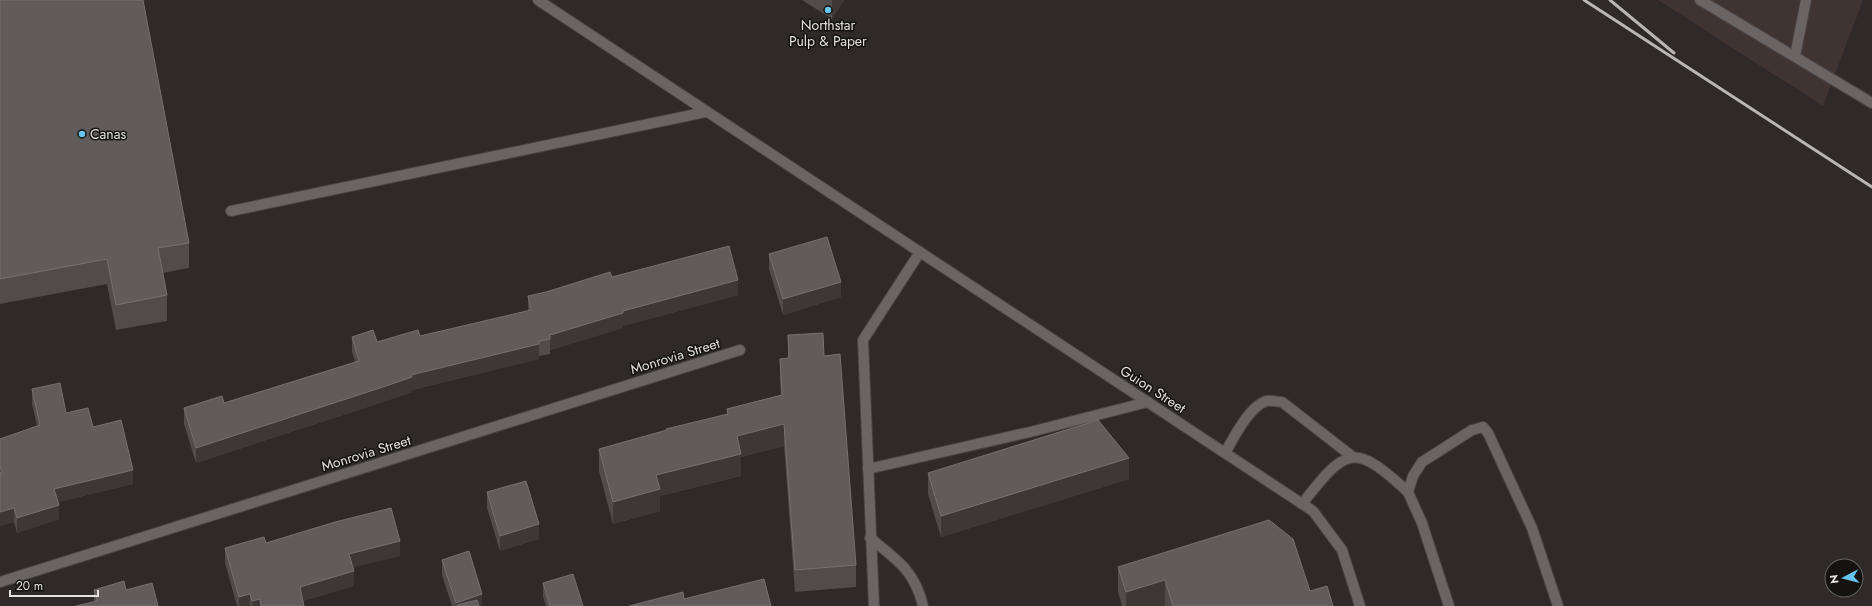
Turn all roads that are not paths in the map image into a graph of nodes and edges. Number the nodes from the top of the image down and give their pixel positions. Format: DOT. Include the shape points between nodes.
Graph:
graph roads {
  1 [pos="538,0"];
  2 [pos="1700,0"];
  3 [pos="1806,0"];
  4 [pos="1795,56"];
  5 [pos="1872,103"];
  6 [pos="706,112"];
  7 [pos="231,211"];
  8 [pos="920,252"];
  9 [pos="740,350"];
  10 [pos="1148,402"];
  11 [pos="1225,453"];
  12 [pos="1353,457"];
  13 [pos="868,469"];
  14 [pos="1408,492"];
  15 [pos="1302,504"];
  16 [pos="870,538"];
  17 [pos="0,582"];
  18 [pos="874,606"];
  19 [pos="923,606"];
  20 [pos="1360,606"];
  21 [pos="1449,606"];
  22 [pos="1558,606"];
  1 -- 6 [label="street, Guion Street"];
  2 -- 4 [label="street"];
  3 -- 4 [label="street"];
  4 -- 5 [label="street"];
  6 -- 7 [label="street"];
  6 -- 8 [label="street, Guion Street"];
  8 -- 10 [label="street, Guion Street"];
  8 -- 13 [label="street" via="863,340"];
  9 -- 17 [label="street, Monrovia Street"];
  10 -- 11 [label="street, Guion Street"];
  10 -- 13 [label="street"];
  11 -- 12 [label="street" via="1253,411 1268,400 1282,402"];
  11 -- 15 [label="street, Guion Street"];
  12 -- 14 [label="street" via="1364,457 1384,469"];
  12 -- 15 [label="street" via="1340,461 1325,474"];
  13 -- 16 [label="street"];
  14 -- 21 [label="street" via="1422,523"];
  14 -- 22 [label="street" via="1413,476 1422,462 1472,430 1483,427 1532,528"];
  15 -- 20 [label="street, Guion Street" via="1313,511 1342,550"];
  16 -- 18 [label="street"];
  16 -- 19 [label="street" via="905,567 919,590"];
}
